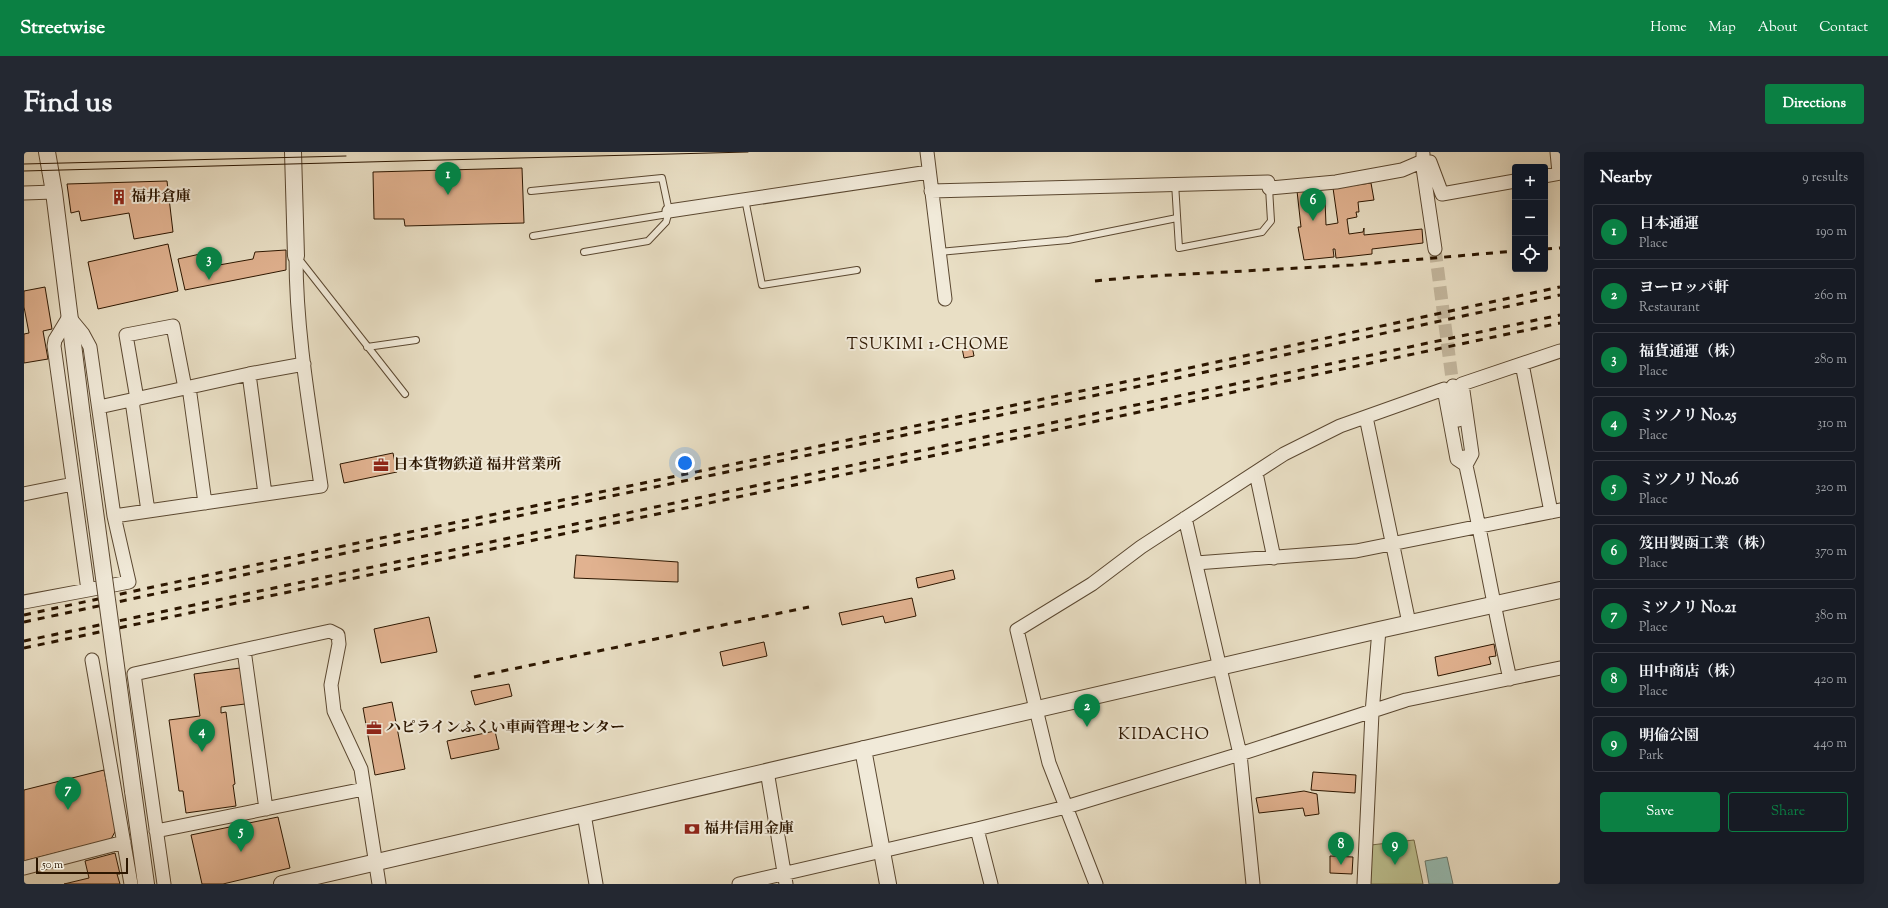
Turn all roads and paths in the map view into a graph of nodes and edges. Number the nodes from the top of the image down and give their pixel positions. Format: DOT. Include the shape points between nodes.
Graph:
graph roads {
  1 [pos="47,152"];
  2 [pos="293,152"];
  3 [pos="927,152"];
  4 [pos="1557,152"];
  5 [pos="1423,156"];
  6 [pos="929,172"];
  7 [pos="1559,173"];
  8 [pos="1548,175"];
  9 [pos="1512,182"];
  10 [pos="1175,183"];
  11 [pos="1269,188"];
  12 [pos="530,191"];
  13 [pos="931,191"];
  14 [pos="54,192"];
  15 [pos="24,193"];
  16 [pos="745,200"];
  17 [pos="669,212"];
  18 [pos="1177,218"];
  19 [pos="533,236"];
  20 [pos="1435,249"];
  21 [pos="584,252"];
  22 [pos="939,252"];
  23 [pos="296,256"];
  24 [pos="857,270"];
  25 [pos="945,299"];
  26 [pos="69,317"];
  27 [pos="416,340"];
  28 [pos="367,347"];
  29 [pos="1560,351"];
  30 [pos="304,364"];
  31 [pos="1522,364"];
  32 [pos="249,374"];
  33 [pos="1454,386"];
  34 [pos="187,388"];
  35 [pos="404,394"];
  36 [pos="135,400"];
  37 [pos="99,407"];
  38 [pos="1366,417"];
  39 [pos="1466,465"];
  40 [pos="1256,473"];
  41 [pos="73,484"];
  42 [pos="24,494"];
  43 [pos="265,494"];
  44 [pos="205,503"];
  45 [pos="148,511"];
  46 [pos="1555,511"];
  47 [pos="114,516"];
  48 [pos="1185,518"];
  49 [pos="1479,527"];
  50 [pos="1393,544"];
  51 [pos="1274,558"];
  52 [pos="1196,563"];
  53 [pos="88,590"];
  54 [pos="1560,590"];
  55 [pos="24,602"];
  56 [pos="1493,604"];
  57 [pos="1409,623"];
  58 [pos="1378,630"];
  59 [pos="244,650"];
  60 [pos="92,660"];
  61 [pos="1218,667"];
  62 [pos="1560,668"];
  63 [pos="1510,679"];
  64 [pos="1036,709"];
  65 [pos="1372,712"];
  66 [pos="863,749"];
  67 [pos="1240,754"];
  68 [pos="766,771"];
  69 [pos="364,789"];
  70 [pos="1066,807"];
  71 [pos="266,808"];
  72 [pos="584,814"];
  73 [pos="977,829"];
  74 [pos="156,831"];
  75 [pos="124,842"];
  76 [pos="883,850"];
  77 [pos="376,862"];
  78 [pos="24,868"];
  79 [pos="786,879"];
  80 [pos="131,884"];
  81 [pos="146,884"];
  82 [pos="164,884"];
  83 [pos="282,884"];
  84 [pos="379,884"];
  85 [pos="596,884"];
  86 [pos="739,884"];
  87 [pos="888,884"];
  88 [pos="991,884"];
  89 [pos="1096,884"];
  90 [pos="1253,884"];
  91 [pos="1364,884"];
  1 -- 14 [label="street"];
  2 -- 23 [label="street"];
  3 -- 6 [label="street"];
  4 -- 7 [label="street"];
  5 -- 9 [label="street" via="1430,162 1442,194"];
  5 -- 11 [label="street" via="1402,170 1336,182"];
  5 -- 20 [label="street"];
  6 -- 13 [label="street"];
  6 -- 16 [label="street"];
  7 -- 8 [label="street"];
  10 -- 11 [label="street" via="1268,182"];
  10 -- 13 [label="street"];
  10 -- 18 [label="lane"];
  11 -- 18 [label="lane" via="1271,221 1262,232 1178,248"];
  12 -- 17 [label="lane" via="662,178"];
  13 -- 22 [label="street"];
  14 -- 15 [label="street"];
  14 -- 26 [label="street"];
  16 -- 17 [label="street"];
  16 -- 24 [label="lane" via="762,285"];
  17 -- 19 [label="lane"];
  17 -- 21 [label="lane" via="666,222 648,241"];
  18 -- 22 [label="lane" via="1068,240"];
  22 -- 25 [label="street"];
  23 -- 28 [label="lane"];
  23 -- 30 [label="street" via="296,290"];
  26 -- 37 [label="street" via="89,343"];
  26 -- 41 [label="street" via="54,346"];
  26 -- 81 [label="street, bridge"];
  27 -- 28 [label="lane"];
  28 -- 35 [label="lane"];
  29 -- 31 [label="street"];
  30 -- 32 [label="street"];
  30 -- 43 [label="street" via="321,486"];
  31 -- 39 [label="street" via="1462,384 1472,454"];
  31 -- 46 [label="street"];
  32 -- 34 [label="street"];
  32 -- 43 [label="street"];
  33 -- 39 [label="street"];
  34 -- 36 [label="street"];
  34 -- 36 [label="street" via="173,326 126,335"];
  34 -- 44 [label="street"];
  36 -- 37 [label="street"];
  36 -- 45 [label="street"];
  37 -- 47 [label="street"];
  38 -- 39 [label="street" via="1444,389 1457,459"];
  38 -- 40 [label="street" via="1340,426 1284,454"];
  38 -- 50 [label="street"];
  39 -- 49 [label="street"];
  40 -- 48 [label="street"];
  40 -- 51 [label="street"];
  41 -- 42 [label="street"];
  41 -- 53 [label="street"];
  43 -- 44 [label="street"];
  44 -- 45 [label="street"];
  45 -- 47 [label="street"];
  46 -- 49 [label="street"];
  47 -- 53 [label="street" via="129,582"];
  48 -- 52 [label="street"];
  48 -- 64 [label="street" via="1092,584 1017,630"];
  49 -- 50 [label="street"];
  49 -- 56 [label="street"];
  50 -- 51 [label="street" via="1356,551"];
  50 -- 57 [label="street"];
  51 -- 52 [label="street"];
  52 -- 61 [label="street"];
  53 -- 55 [label="street"];
  54 -- 56 [label="street"];
  56 -- 57 [label="street"];
  56 -- 63 [label="street"];
  57 -- 58 [label="street"];
  58 -- 61 [label="street"];
  58 -- 65 [label="street"];
  59 -- 69 [label="street" via="330,632 338,635 339,644 331,685 334,711 361,768"];
  59 -- 71 [label="street"];
  59 -- 74 [label="street" via="134,674"];
  60 -- 75 [label="street"];
  61 -- 64 [label="street"];
  61 -- 67 [label="street"];
  62 -- 63 [label="street"];
  63 -- 65 [label="street" via="1406,700"];
  64 -- 66 [label="street"];
  64 -- 70 [label="street" via="1049,763"];
  65 -- 67 [label="street"];
  65 -- 91 [label="street"];
  66 -- 68 [label="street"];
  66 -- 76 [label="street"];
  67 -- 70 [label="street"];
  67 -- 90 [label="street"];
  68 -- 72 [label="street"];
  68 -- 79 [label="street"];
  69 -- 71 [label="street"];
  69 -- 77 [label="street"];
  70 -- 73 [label="street"];
  70 -- 89 [label="street"];
  71 -- 74 [label="street"];
  72 -- 77 [label="street"];
  72 -- 85 [label="street"];
  73 -- 76 [label="street"];
  73 -- 88 [label="street"];
  74 -- 82 [label="street"];
  75 -- 78 [label="street"];
  75 -- 80 [label="street"];
  76 -- 79 [label="street"];
  76 -- 87 [label="street"];
  77 -- 83 [label="street"];
  77 -- 84 [label="street"];
  79 -- 86 [label="street"];
}
